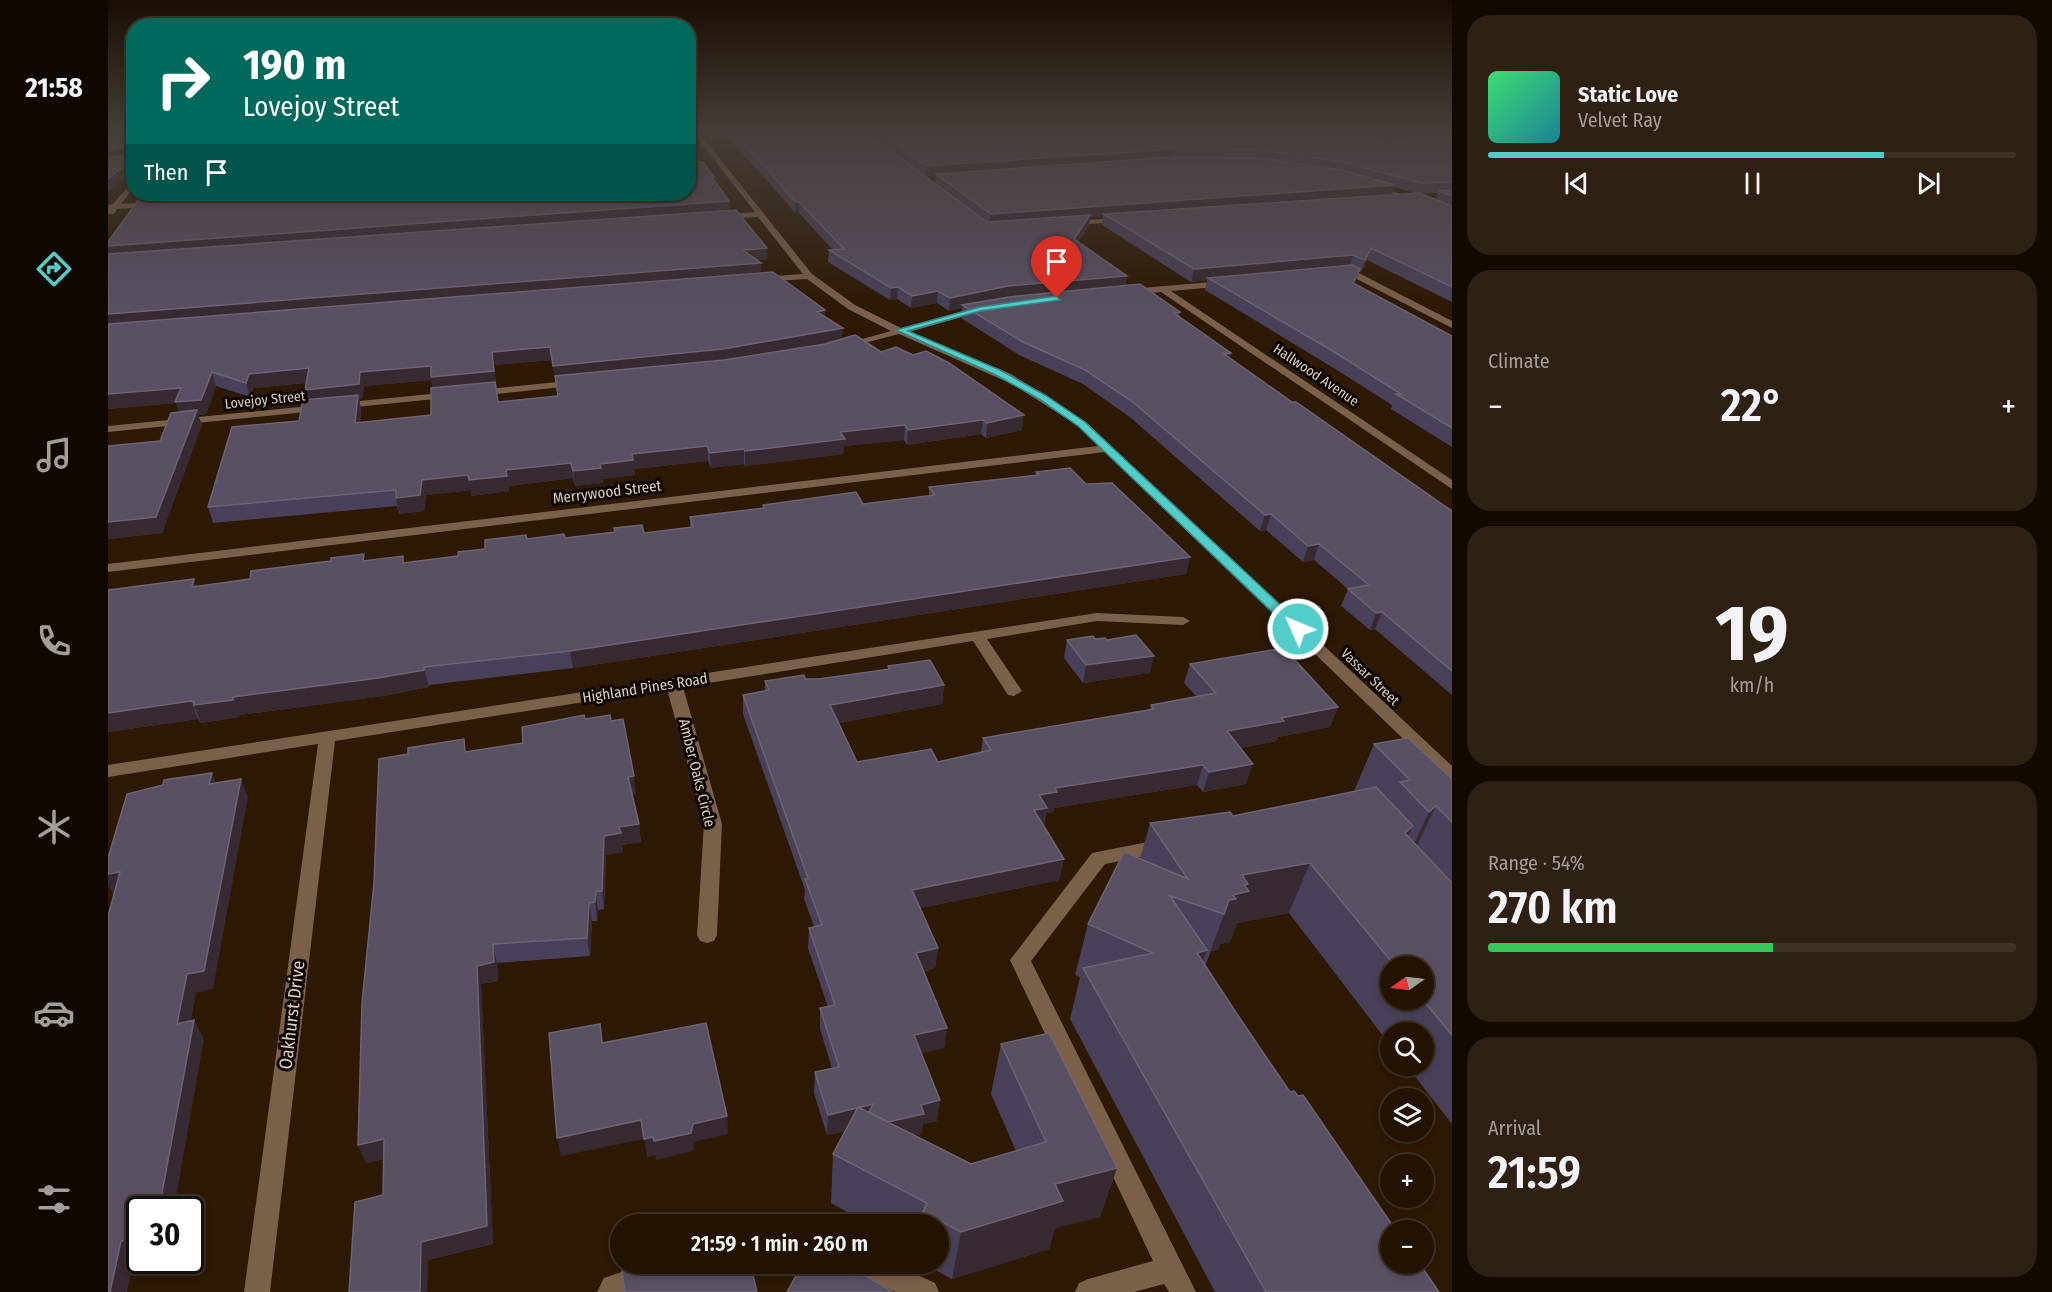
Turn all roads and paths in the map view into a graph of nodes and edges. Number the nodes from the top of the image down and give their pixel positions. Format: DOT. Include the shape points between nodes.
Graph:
graph roads {
  1 [pos="739,189"];
  2 [pos="1385,189"];
  3 [pos="126,191"];
  4 [pos="1441,197"];
  5 [pos="1418,200"];
  6 [pos="1394,201"];
  7 [pos="162,203"];
  8 [pos="112,206"];
  9 [pos="762,214"];
  10 [pos="1452,214"];
  11 [pos="108,216"];
  12 [pos="714,217"];
  13 [pos="1131,219"];
  14 [pos="1059,224"];
  15 [pos="1326,274"];
  16 [pos="809,276"];
  17 [pos="750,281"];
  18 [pos="1233,283"];
  19 [pos="1162,290"];
  20 [pos="1116,293"];
  21 [pos="989,308"];
  22 [pos="1452,325"];
  23 [pos="900,330"];
  24 [pos="835,349"];
  25 [pos="594,381"];
  26 [pos="108,429"];
  27 [pos="1109,448"];
  28 [pos="1452,485"];
  29 [pos="108,568"];
  30 [pos="1183,621"];
  31 [pos="977,635"];
  32 [pos="674,684"];
  33 [pos="1014,691"];
  34 [pos="327,738"];
  35 [pos="108,771"];
  36 [pos="1452,776"];
  37 [pos="1181,842"];
  38 [pos="707,935"];
  39 [pos="1170,1269"];
  40 [pos="653,1274"];
  41 [pos="886,1274"];
  42 [pos="257,1292"];
  43 [pos="610,1292"];
  44 [pos="926,1292"];
  45 [pos="1088,1292"];
  46 [pos="1183,1292"];
  1 -- 9 [label="street, Vassar Street"];
  2 -- 5 [label="street"];
  3 -- 8 [label="street"];
  4 -- 5 [label="street"];
  5 -- 6 [label="street"];
  5 -- 10 [label="street"];
  7 -- 8 [label="street"];
  8 -- 11 [label="street"];
  9 -- 12 [label="street"];
  9 -- 16 [label="street, Vassar Street"];
  13 -- 14 [label="street"];
  15 -- 22 [label="street" via="1350,272"];
  16 -- 17 [label="street"];
  16 -- 23 [label="street, Vassar Street" via="830,296"];
  18 -- 19 [label="street"];
  19 -- 20 [label="street"];
  19 -- 28 [label="street, Hallwood Avenue"];
  21 -- 23 [label="street"];
  23 -- 24 [label="street"];
  23 -- 27 [label="street, Vassar Street" via="997,372 1042,397"];
  25 -- 26 [label="street, Lovejoy Street"];
  27 -- 29 [label="street, Merrywood Street"];
  27 -- 36 [label="street, Vassar Street"];
  30 -- 31 [label="street, Highland Pines Road" via="1097,617"];
  31 -- 32 [label="street, Highland Pines Road"];
  31 -- 33 [label="street"];
  32 -- 34 [label="street, Highland Pines Road"];
  32 -- 38 [label="street, Amber Oaks Circle" via="713,824"];
  34 -- 35 [label="street, Highland Pines Road"];
  34 -- 42 [label="street, Oakhurst Drive"];
  37 -- 39 [label="street" via="1099,858 1020,960"];
  39 -- 45 [label="street"];
  39 -- 46 [label="street"];
  40 -- 43 [label="street" via="613,1287"];
  41 -- 44 [label="street"];
}
